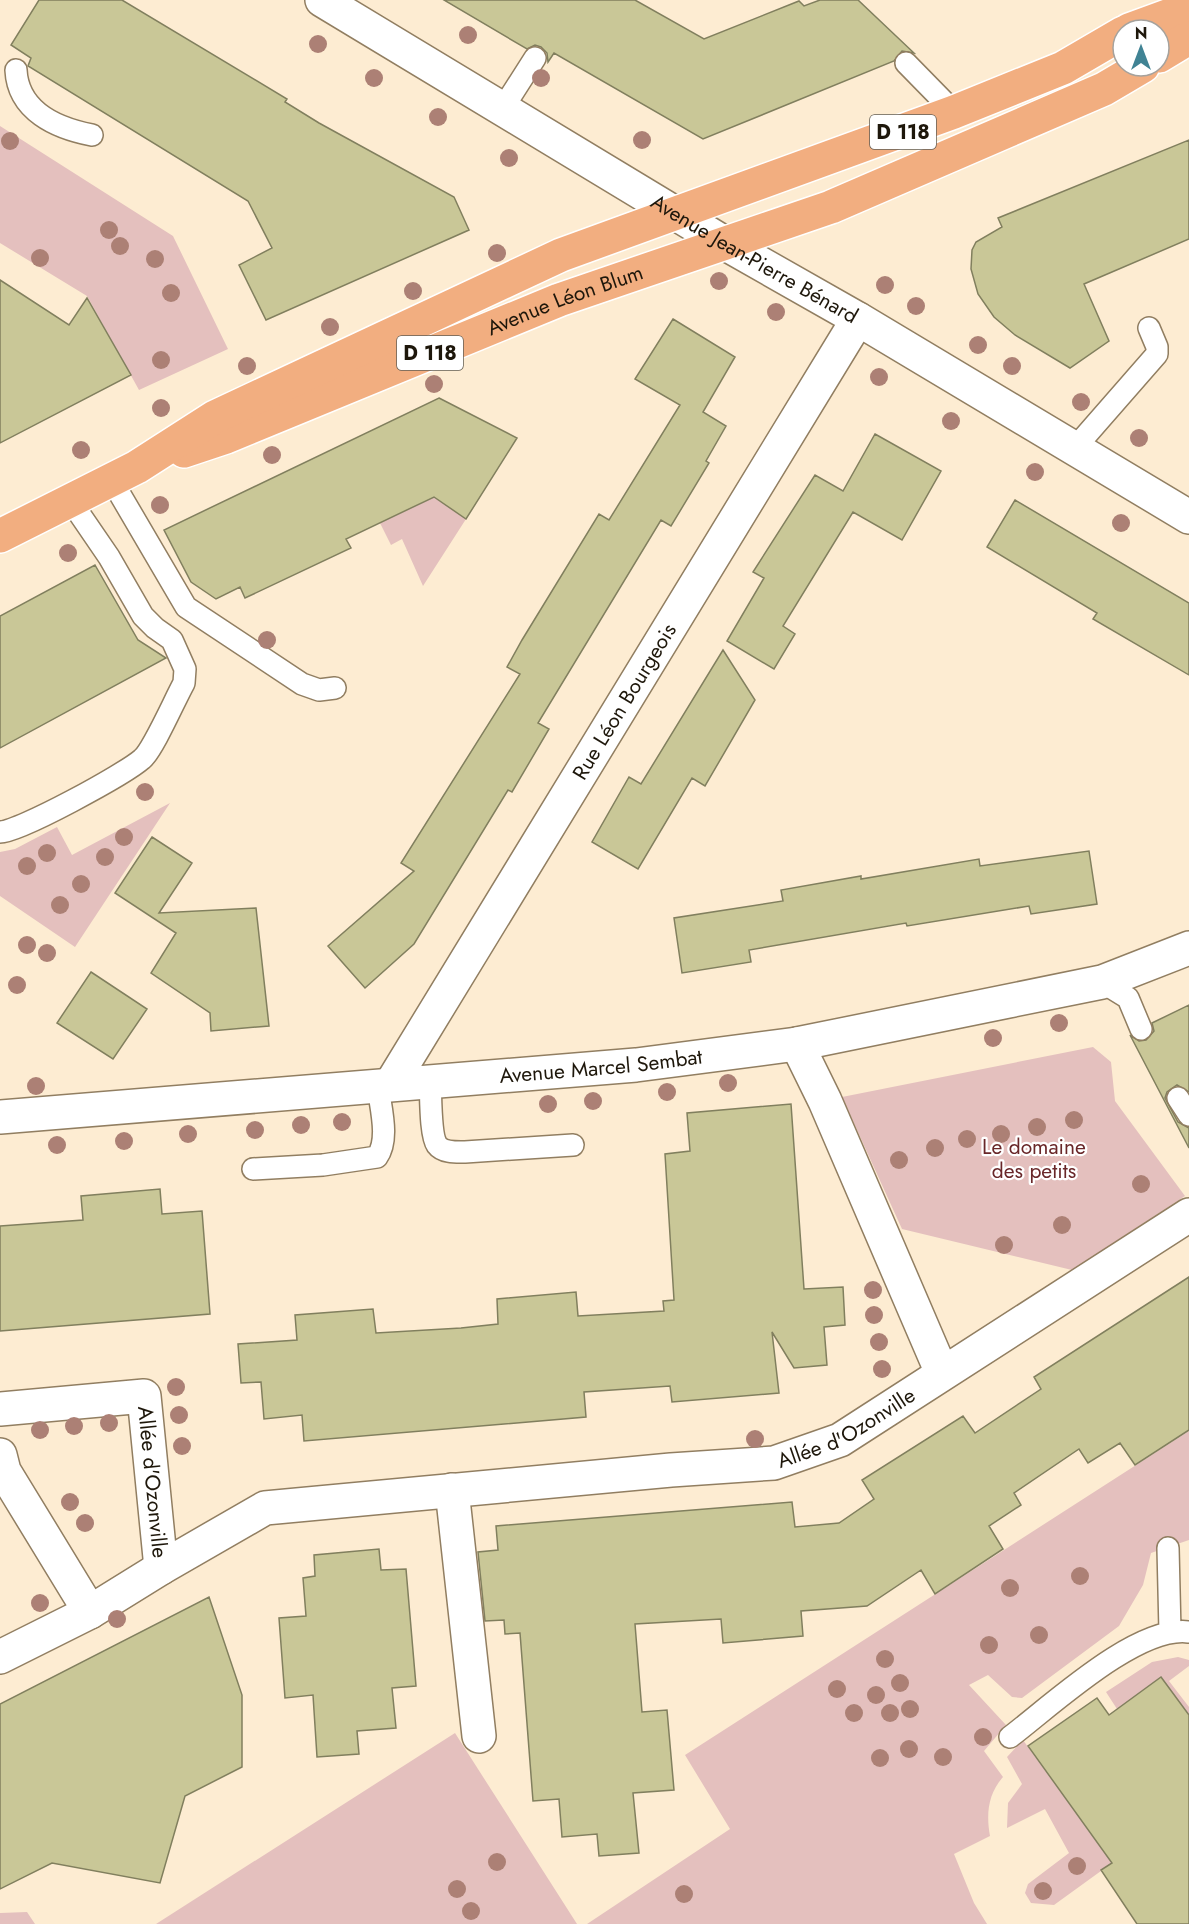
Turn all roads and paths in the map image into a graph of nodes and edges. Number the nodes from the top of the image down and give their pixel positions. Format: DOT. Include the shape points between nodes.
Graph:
graph roads {
  1 [pos="322,0"];
  2 [pos="1189,8"];
  3 [pos="1162,18"];
  4 [pos="1189,38"];
  5 [pos="1111,40"];
  6 [pos="1171,49"];
  7 [pos="535,58"];
  8 [pos="906,63"];
  9 [pos="16,70"];
  10 [pos="1123,78"];
  11 [pos="503,108"];
  12 [pos="954,112"];
  13 [pos="92,135"];
  14 [pos="676,212"];
  15 [pos="726,244"];
  16 [pos="858,319"];
  17 [pos="1149,328"];
  18 [pos="1074,449"];
  19 [pos="124,473"];
  20 [pos="70,500"];
  21 [pos="1189,517"];
  22 [pos="0,536"];
  23 [pos="335,688"];
  24 [pos="0,832"];
  25 [pos="1189,948"];
  26 [pos="1102,982"];
  27 [pos="1141,1029"];
  28 [pos="797,1044"];
  29 [pos="430,1081"];
  30 [pos="385,1085"];
  31 [pos="0,1117"];
  32 [pos="573,1145"];
  33 [pos="253,1169"];
  34 [pos="1189,1215"];
  35 [pos="942,1373"];
  36 [pos="0,1409"];
  37 [pos="0,1455"];
  38 [pos="452,1490"];
  39 [pos="1168,1548"];
  40 [pos="161,1568"];
  41 [pos="90,1612"];
  42 [pos="1179,1632"];
  43 [pos="0,1657"];
  44 [pos="479,1736"];
  45 [pos="1010,1737"];
  1 -- 11 [label="street, Avenue Jean-Pierre Bénard"];
  2 -- 3 [label="main road"];
  4 -- 6 [label="main road"];
  5 -- 12 [label="main road, D 118" via="1063,68"];
  7 -- 11 [label="lane"];
  8 -- 12 [label="lane"];
  9 -- 13 [label="lane" via="26,104 70,131"];
  10 -- 15 [label="main road, D 118" via="831,207"];
  11 -- 14 [label="street, Avenue Jean-Pierre Bénard"];
  12 -- 14 [label="main road, D 118"];
  14 -- 15 [label="street, Avenue Jean-Pierre Bénard"];
  14 -- 19 [label="main road, Avenue Léon Blum / D 118" via="561,255 215,417"];
  15 -- 16 [label="street, Avenue Jean-Pierre Bénard"];
  15 -- 19 [label="main road, Avenue Léon Blum / D 118" via="559,300 226,437"];
  16 -- 18 [label="street, Avenue Jean-Pierre Bénard"];
  16 -- 30 [label="street, Rue Léon Bourgeois"];
  17 -- 18 [label="lane" via="1157,354"];
  18 -- 21 [label="street, Avenue Jean-Pierre Bénard"];
  19 -- 20 [label="main road, Avenue Léon Blum / D 118"];
  19 -- 23 [label="lane" via="186,607 302,684 320,690"];
  20 -- 22 [label="main road, Avenue Léon Blum / D 118"];
  20 -- 24 [label="lane" via="143,616 172,640 185,669 184,683 144,759 38,818 10,832"];
  25 -- 26 [label="street, Avenue Marcel Sembat"];
  26 -- 27 [label="lane" via="1128,998"];
  26 -- 28 [label="street, Avenue Marcel Sembat"];
  28 -- 29 [label="street, Avenue Marcel Sembat" via="636,1065"];
  28 -- 35 [label="street"];
  29 -- 30 [label="street, Avenue Marcel Sembat"];
  29 -- 32 [label="lane" via="435,1139 437,1145 449,1151"];
  30 -- 31 [label="street, Avenue Marcel Sembat"];
  30 -- 33 [label="lane" via="382,1150 377,1157"];
  34 -- 35 [label="street, Allée d'Ozonville"];
  35 -- 38 [label="street, Allée d'Ozonville" via="840,1440 774,1463"];
  36 -- 40 [label="street, Allée d'Ozonville" via="144,1396"];
  37 -- 41 [label="street" via="3,1471"];
  38 -- 40 [label="street, Allée d'Ozonville" via="264,1508"];
  38 -- 44 [label="street"];
  39 -- 42 [label="lane"];
  40 -- 41 [label="street, Allée d'Ozonville"];
  41 -- 43 [label="street, Allée d'Ozonville"];
  42 -- 45 [label="lane" via="1124,1651"];
}
